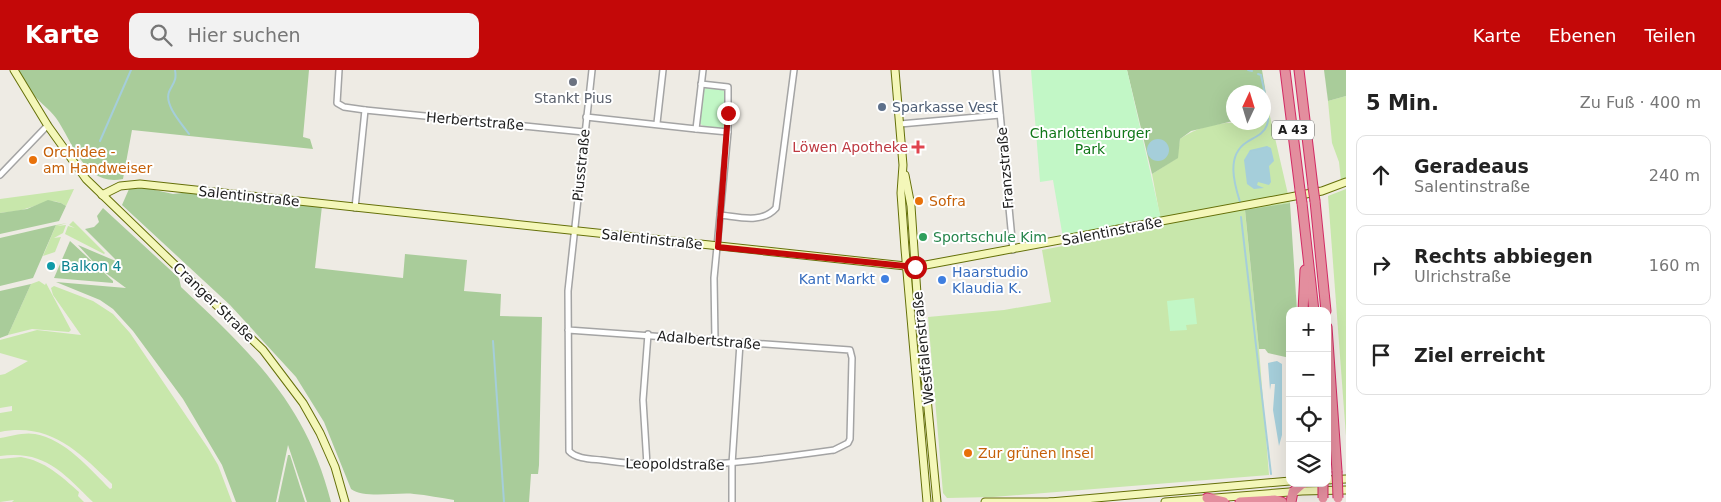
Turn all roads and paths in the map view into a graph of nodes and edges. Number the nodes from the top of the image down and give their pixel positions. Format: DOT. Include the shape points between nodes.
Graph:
graph roads {
  1 [pos="14,70"];
  2 [pos="339,70"];
  3 [pos="592,70"];
  4 [pos="663,70"];
  5 [pos="703,70"];
  6 [pos="794,70"];
  7 [pos="895,70"];
  8 [pos="996,70"];
  9 [pos="1285,70"];
  10 [pos="1299,70"];
  11 [pos="701,84"];
  12 [pos="366,110"];
  13 [pos="1000,115"];
  14 [pos="586,117"];
  15 [pos="657,123"];
  16 [pos="900,124"];
  17 [pos="48,125"];
  18 [pos="696,129"];
  19 [pos="584,132"];
  20 [pos="728,132"];
  21 [pos="903,165"];
  22 [pos="0,175"];
  23 [pos="1346,182"];
  24 [pos="102,195"];
  25 [pos="355,208"];
  26 [pos="720,215"];
  27 [pos="1305,230"];
  28 [pos="574,231"];
  29 [pos="718,247"];
  30 [pos="1013,250"];
  31 [pos="906,266"];
  32 [pos="915,267"];
  33 [pos="1302,307"];
  34 [pos="1314,307"];
  35 [pos="1326,307"];
  36 [pos="568,330"];
  37 [pos="648,334"];
  38 [pos="715,340"];
  39 [pos="740,343"];
  40 [pos="850,350"];
  41 [pos="1329,352"];
  42 [pos="732,464"];
  43 [pos="646,465"];
  44 [pos="1346,479"];
  45 [pos="1331,480"];
  46 [pos="1286,487"];
  47 [pos="1289,487"];
  48 [pos="1296,487"];
  49 [pos="1308,487"];
  50 [pos="1323,487"];
  51 [pos="1346,490"];
  52 [pos="1207,498"];
  53 [pos="1323,500"];
  54 [pos="1338,500"];
  55 [pos="344,502"];
  56 [pos="732,502"];
  57 [pos="927,502"];
  58 [pos="938,502"];
  59 [pos="985,502"];
  60 [pos="1050,502"];
  61 [pos="1165,502"];
  62 [pos="1224,502"];
  63 [pos="1240,502"];
  64 [pos="1282,502"];
  65 [pos="1291,502"];
  1 -- 17 [label="main road, Cranger Straße"];
  2 -- 12 [label="street, Herbertstraße" via="337,103"];
  3 -- 14 [label="street, Piusstraße"];
  4 -- 15 [label="street"];
  5 -- 11 [label="street"];
  6 -- 26 [label="street" via="776,208 758,218"];
  7 -- 16 [label="main road, Westfalenstraße"];
  8 -- 13 [label="street, Franzstraße"];
  9 -- 27 [label="highway, A 43, bridge"];
  10 -- 35 [label="highway, A 43, bridge"];
  11 -- 18 [label="street"];
  11 -- 20 [label="street" via="728,87"];
  12 -- 19 [label="street, Herbertstraße"];
  12 -- 25 [label="street"];
  13 -- 16 [label="street, Franzstraße"];
  13 -- 30 [label="street, Franzstraße"];
  14 -- 15 [label="street"];
  14 -- 19 [label="street, Piusstraße"];
  15 -- 18 [label="street"];
  16 -- 21 [label="main road, Westfalenstraße"];
  17 -- 22 [label="street"];
  17 -- 24 [label="main road, Cranger Straße" via="75,166"];
  18 -- 20 [label="street"];
  19 -- 28 [label="street, Piusstraße"];
  20 -- 26 [label="street"];
  21 -- 31 [label="main road, Westfalenstraße" via="901,193"];
  21 -- 32 [label="main road, Westfalenstraße" via="911,206"];
  23 -- 30 [label="main road, Salentinstraße" via="1322,191"];
  24 -- 25 [label="main road, Salentinstraße" via="120,186 140,184"];
  24 -- 55 [label="main road, Cranger Straße" via="263,350 303,403 320,433 335,468"];
  25 -- 28 [label="main road, Salentinstraße"];
  26 -- 29 [label="street"];
  27 -- 33 [label="highway"];
  27 -- 34 [label="highway, A 43"];
  28 -- 29 [label="main road, Salentinstraße"];
  28 -- 36 [label="street, Leopoldstraße"];
  29 -- 31 [label="main road, Salentinstraße"];
  29 -- 38 [label="street" via="714,278"];
  30 -- 32 [label="main road, Salentinstraße"];
  31 -- 32 [label="main road, Salentinstraße"];
  31 -- 57 [label="main road, Westfalenstraße"];
  32 -- 58 [label="main road, Westfalenstraße"];
  36 -- 37 [label="street, Adalbertstraße"];
  36 -- 43 [label="street, Leopoldstraße" via="569,451 576,456"];
  37 -- 38 [label="street, Adalbertstraße"];
  37 -- 43 [label="street" via="643,400"];
  38 -- 39 [label="street, Adalbertstraße"];
  39 -- 40 [label="street, Adalbertstraße"];
  39 -- 42 [label="street"];
  40 -- 42 [label="street, Leopoldstraße" via="848,443 834,450"];
  41 -- 54 [label="highway, bridge"];
  42 -- 43 [label="street, Leopoldstraße"];
  42 -- 56 [label="street"];
  44 -- 45 [label="main road"];
  46 -- 60 [label="main road"];
  47 -- 52 [label="main road"];
  48 -- 65 [label="highway"];
  49 -- 51 [label="main road"];
  50 -- 53 [label="highway, bridge"];
  52 -- 61 [label="main road"];
  52 -- 62 [label="highway"];
  59 -- 60 [label="main road"];
  63 -- 64 [label="highway"];
}
